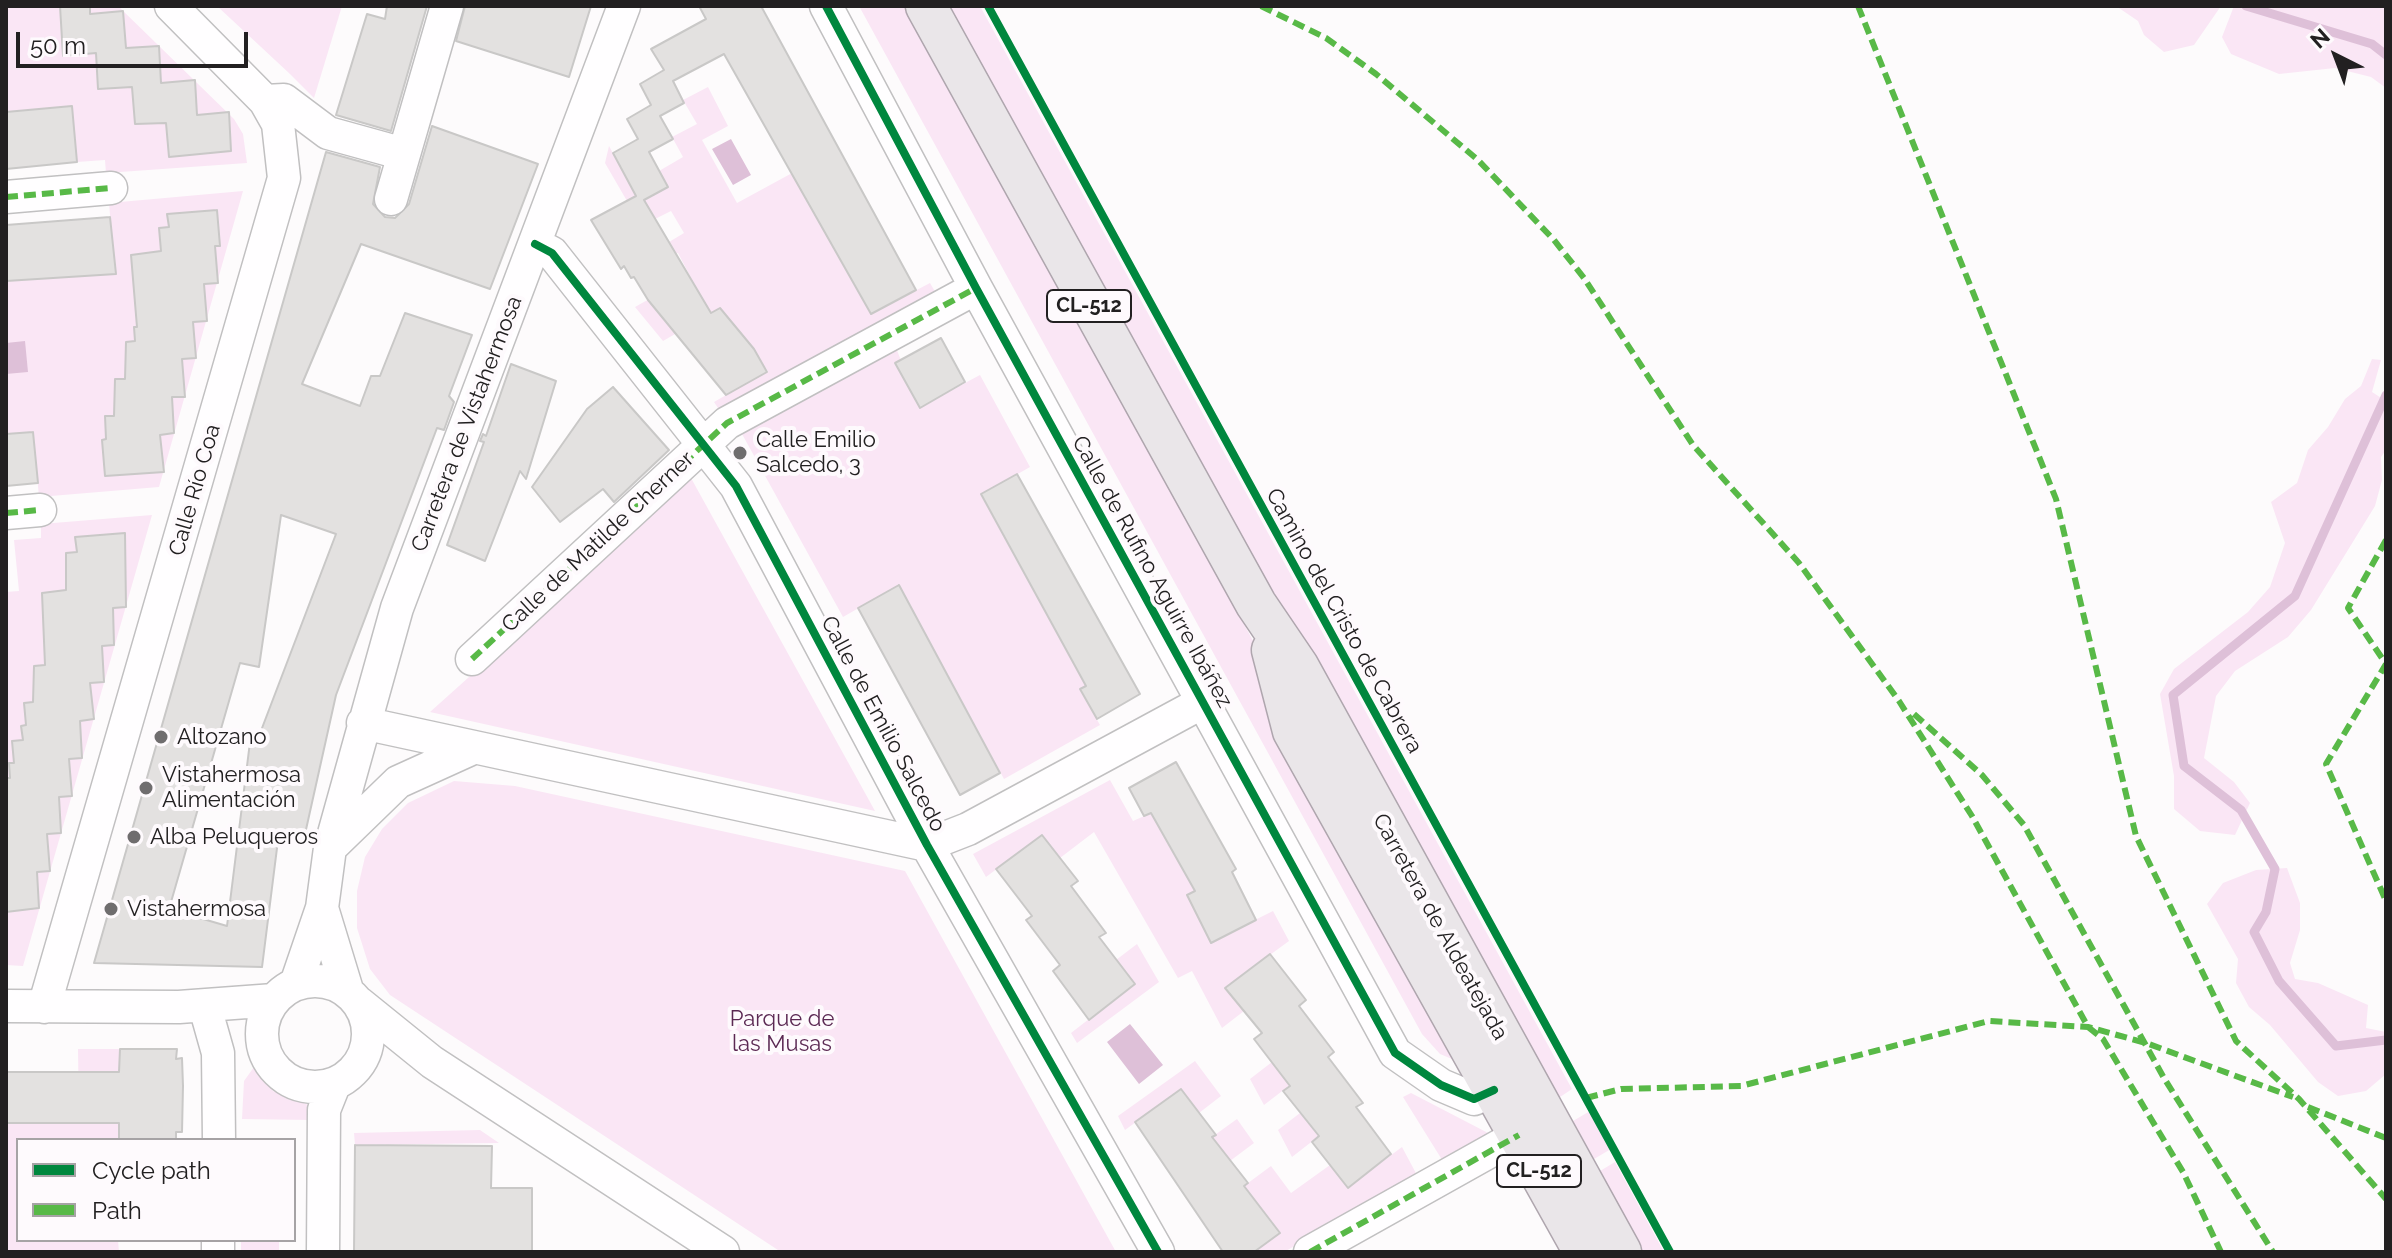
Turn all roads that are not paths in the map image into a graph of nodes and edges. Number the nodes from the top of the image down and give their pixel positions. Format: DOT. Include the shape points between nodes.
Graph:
graph roads {
  1 [pos="171,6"];
  2 [pos="447,6"];
  3 [pos="624,6"];
  4 [pos="826,6"];
  5 [pos="926,6"];
  6 [pos="265,101"];
  7 [pos="404,154"];
  8 [pos="111,188"];
  9 [pos="6,197"];
  10 [pos="391,199"];
  11 [pos="535,244"];
  12 [pos="976,288"];
  13 [pos="704,443"];
  14 [pos="40,510"];
  15 [pos="6,513"];
  16 [pos="1256,604"];
  17 [pos="472,659"];
  18 [pos="1203,702"];
  19 [pos="363,723"];
  20 [pos="473,748"];
  21 [pos="927,845"];
  22 [pos="330,848"];
  23 [pos="322,908"];
  24 [pos="1429,909"];
  25 [pos="285,992"];
  26 [pos="353,996"];
  27 [pos="6,1006"];
  28 [pos="44,1007"];
  29 [pos="193,1010"];
  30 [pos="262,1040"];
  31 [pos="363,1060"];
  32 [pos="431,1060"];
  33 [pos="334,1085"];
  34 [pos="1494,1090"];
  35 [pos="219,1105"];
  36 [pos="1519,1135"];
  37 [pos="219,1138"];
  38 [pos="323,1252"];
  39 [pos="723,1252"];
  40 [pos="1158,1252"];
  41 [pos="1310,1252"];
  42 [pos="1584,1252"];
  43 [pos="1621,1252"];
  1 -- 6 [label="street, Calle Río Coa"];
  2 -- 7 [label="street"];
  3 -- 11 [label="street, Carretera de Vistahermosa"];
  4 -- 12 [label="street, Calle de Rufino Aguirre Ibáñez"];
  5 -- 16 [label="main road, Carretera de Aldeatejada / CL-512"];
  6 -- 7 [label="street" via="284,100 328,133"];
  6 -- 28 [label="street, Calle Río Coa" via="278,124 282,150 279,202"];
  7 -- 10 [label="street"];
  8 -- 9 [label="street"];
  11 -- 13 [label="street, Calle de Emilio Salcedo" via="552,253"];
  11 -- 19 [label="street, Carretera de Vistahermosa" via="397,608"];
  12 -- 13 [label="street, Calle de Matilde Cherner" via="727,423"];
  12 -- 18 [label="street, Calle de Rufino Aguirre Ibáñez"];
  13 -- 17 [label="street, Calle de Matilde Cherner"];
  13 -- 21 [label="street, Calle de Emilio Salcedo" via="736,486"];
  14 -- 15 [label="street"];
  16 -- 24 [label="main road, Carretera de Aldeatejada / CL-512" via="1298,666"];
  16 -- 34 [label="main road, Carretera de Aldeatejada / CL-512" via="1293,731"];
  18 -- 21 [label="street" via="968,829"];
  18 -- 34 [label="street, Calle de Rufino Aguirre Ibáñez" via="1395,1053 1441,1085 1474,1099"];
  19 -- 20 [label="street"];
  19 -- 22 [label="street, Carretera de Vistahermosa"];
  20 -- 21 [label="street"];
  20 -- 22 [label="street" via="398,782"];
  21 -- 40 [label="street, Calle de Emilio Salcedo"];
  22 -- 23 [label="street, Carretera de Vistahermosa"];
  23 -- 25 [label="street, Carretera de Vistahermosa"];
  23 -- 26 [label="street, Carretera de Vistahermosa"];
  24 -- 34 [label="main road" via="1445,967 1498,1065"];
  24 -- 43 [label="main road, Carretera de Aldeatejada / CL-512"];
  25 -- 26 [label="street" via="322,981"];
  25 -- 29 [label="street"];
  25 -- 30 [label="street" via="266,1011"];
  26 -- 31 [label="street" via="367,1021 369,1041"];
  26 -- 32 [label="street"];
  27 -- 28 [label="street"];
  28 -- 29 [label="street"];
  29 -- 30 [label="street"];
  29 -- 35 [label="street" via="218,1053"];
  30 -- 33 [label="street" via="269,1061 289,1080 316,1088"];
  30 -- 35 [label="street"];
  31 -- 32 [label="street" via="393,1055"];
  31 -- 33 [label="street"];
  32 -- 39 [label="street"];
  33 -- 38 [label="street" via="324,1110"];
  34 -- 36 [label="main road, Carretera de Aldeatejada / CL-512"];
  35 -- 37 [label="street"];
  36 -- 41 [label="street"];
  36 -- 42 [label="main road, Carretera de Aldeatejada / CL-512"];
}
